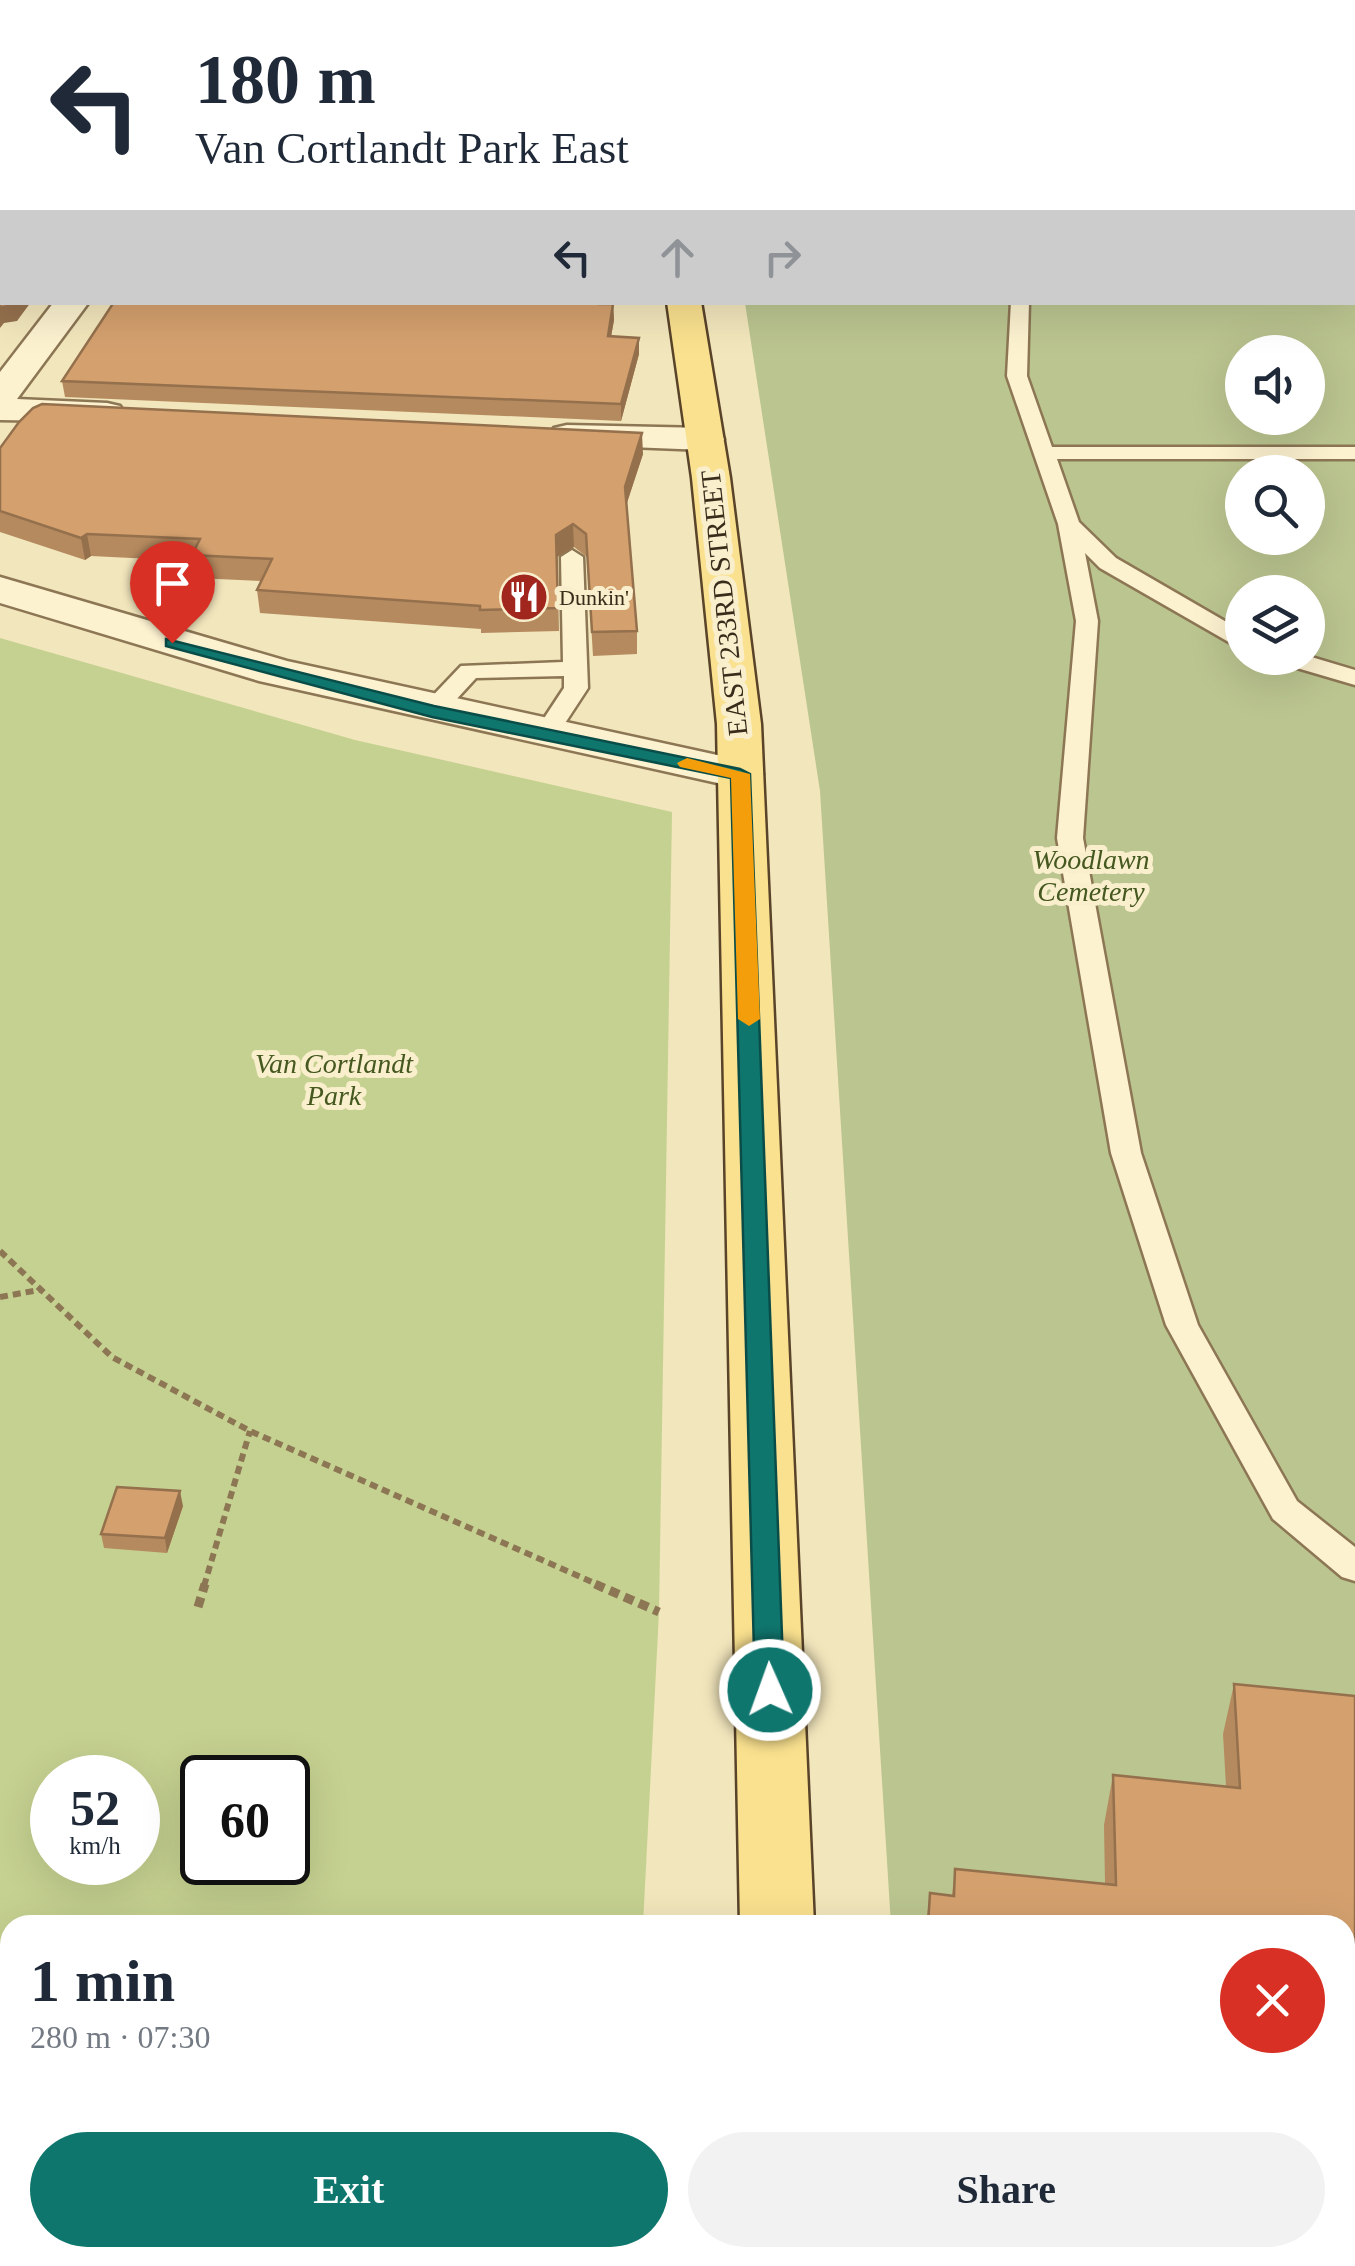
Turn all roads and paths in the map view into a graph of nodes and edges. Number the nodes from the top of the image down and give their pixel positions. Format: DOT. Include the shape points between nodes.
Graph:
graph roads {
  1 [pos="70,305"];
  2 [pos="684,305"];
  3 [pos="1020,305"];
  4 [pos="0,396"];
  5 [pos="0,409"];
  6 [pos="143,416"];
  7 [pos="538,434"];
  8 [pos="706,440"];
  9 [pos="1045,453"];
  10 [pos="1355,453"];
  11 [pos="1069,524"];
  12 [pos="572,557"];
  13 [pos="0,589"];
  14 [pos="1225,630"];
  15 [pos="575,669"];
  16 [pos="1325,669"];
  17 [pos="1355,678"];
  18 [pos="432,711"];
  19 [pos="545,735"];
  20 [pos="740,774"];
  21 [pos="0,1250"];
  22 [pos="40,1290"];
  23 [pos="0,1297"];
  24 [pos="250,1431"];
  25 [pos="1355,1567"];
  26 [pos="198,1607"];
  27 [pos="659,1612"];
  28 [pos="776,1915"];
  1 -- 4 [label="street"];
  2 -- 8 [label="main road, EAST 233RD STREET"];
  3 -- 9 [label="lane" via="1016,376"];
  5 -- 6 [label="street"];
  7 -- 8 [label="street"];
  8 -- 20 [label="main road, EAST 233RD STREET"];
  9 -- 10 [label="lane"];
  9 -- 11 [label="lane"];
  11 -- 14 [label="lane" via="1108,562"];
  11 -- 25 [label="lane" via="1087,621 1070,838 1126,1153 1191,1342 1286,1510"];
  12 -- 15 [label="lane"];
  13 -- 18 [label="street"];
  15 -- 18 [label="lane" via="469,671"];
  15 -- 19 [label="lane" via="576,688"];
  16 -- 17 [label="lane"];
  18 -- 19 [label="street"];
  19 -- 20 [label="street"];
  20 -- 28 [label="main road, EAST 233RD STREET"];
  21 -- 22 [label="path"];
  22 -- 23 [label="path"];
  22 -- 24 [label="path" via="112,1358"];
  24 -- 26 [label="path"];
  24 -- 27 [label="path"];
}
